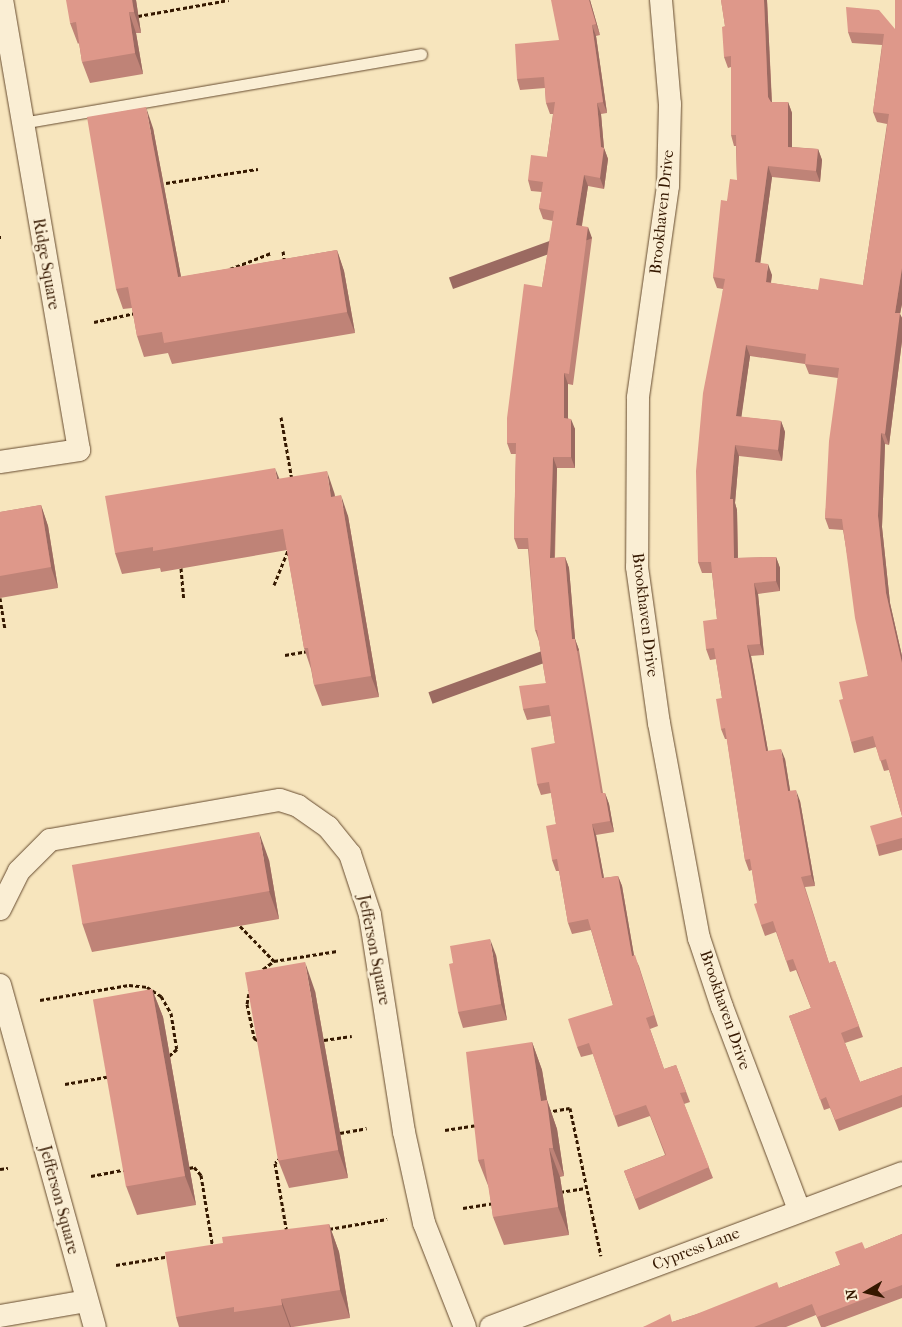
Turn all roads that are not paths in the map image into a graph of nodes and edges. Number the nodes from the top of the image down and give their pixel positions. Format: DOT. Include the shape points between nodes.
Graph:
graph roads {
  1 [pos="2,0"];
  2 [pos="661,0"];
  3 [pos="420,54"];
  4 [pos="22,123"];
  5 [pos="0,462"];
  6 [pos="0,908"];
  7 [pos="0,986"];
  8 [pos="902,1173"];
  9 [pos="799,1210"];
  10 [pos="87,1301"];
  11 [pos="0,1316"];
  12 [pos="95,1327"];
  13 [pos="465,1327"];
  14 [pos="491,1327"];
  1 -- 4 [label="street, Ridge Square"];
  2 -- 9 [label="street, Brookhaven Drive" via="670,104 668,186 638,398 636,567 659,724 699,938"];
  3 -- 4 [label="lane"];
  4 -- 5 [label="street, Ridge Square" via="79,450"];
  6 -- 13 [label="street, Jefferson Square" via="19,871 50,840 280,800 298,806 328,827 350,854 370,915 404,1132 424,1222"];
  7 -- 10 [label="street, Jefferson Square"];
  8 -- 9 [label="street, Cypress Lane"];
  9 -- 14 [label="street, Cypress Lane"];
  10 -- 11 [label="street"];
  10 -- 12 [label="street, Jefferson Square"];
}
